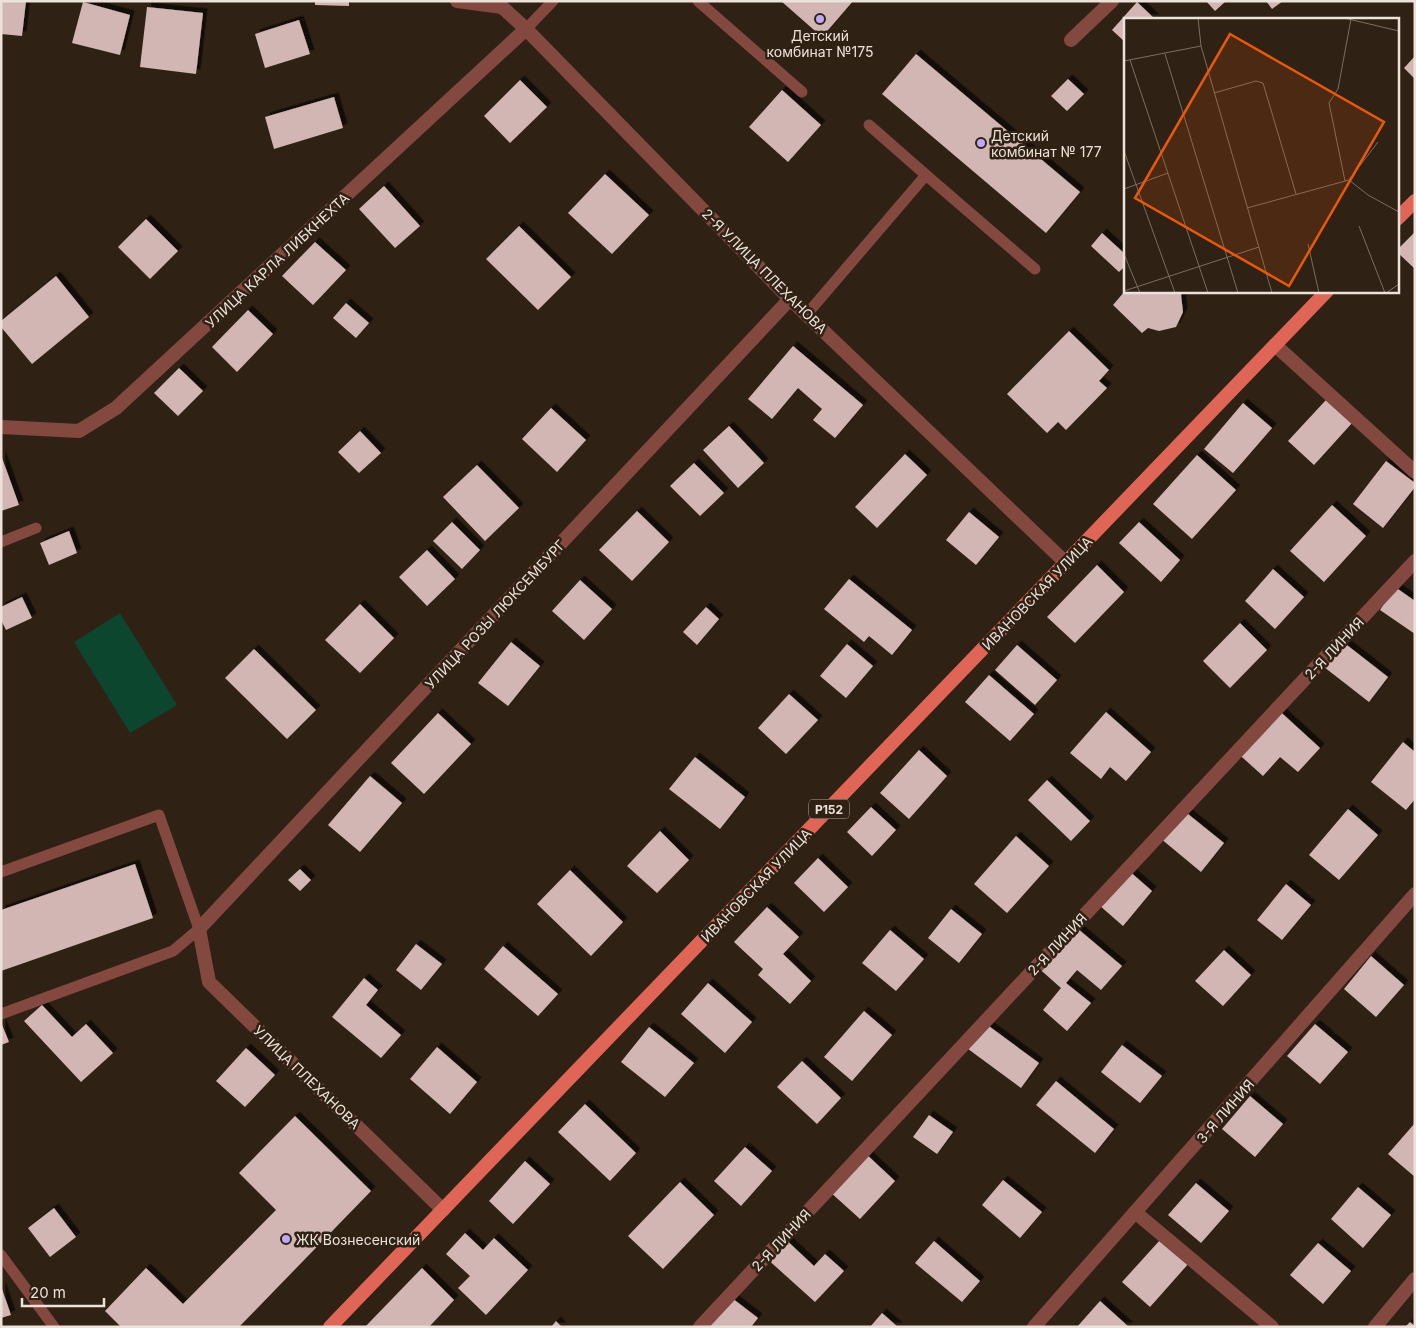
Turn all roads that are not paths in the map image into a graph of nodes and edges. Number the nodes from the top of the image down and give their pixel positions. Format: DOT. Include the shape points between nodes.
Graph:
graph roads {
  1 [pos="457,1"];
  2 [pos="553,1"];
  3 [pos="698,1"];
  4 [pos="1112,1"];
  5 [pos="503,4"];
  6 [pos="526,29"];
  7 [pos="1071,40"];
  8 [pos="802,92"];
  9 [pos="869,125"];
  10 [pos="926,175"];
  11 [pos="1415,201"];
  12 [pos="1398,218"];
  13 [pos="1036,269"];
  14 [pos="1326,292"];
  15 [pos="790,299"];
  16 [pos="807,314"];
  17 [pos="1275,344"];
  18 [pos="1,427"];
  19 [pos="1415,472"];
  20 [pos="36,528"];
  21 [pos="1,542"];
  22 [pos="1415,561"];
  23 [pos="1066,563"];
  24 [pos="1,872"];
  25 [pos="1415,894"];
  26 [pos="199,930"];
  27 [pos="1,1014"];
  28 [pos="444,1210"];
  29 [pos="1135,1212"];
  30 [pos="1,1255"];
  31 [pos="1415,1280"];
  32 [pos="54,1327"];
  33 [pos="330,1327"];
  34 [pos="700,1327"];
  35 [pos="1034,1327"];
  36 [pos="1272,1327"];
  37 [pos="1375,1327"];
  1 -- 5 [label="street, 2-Я УЛИЦА ПЛЕХАНОВА"];
  2 -- 6 [label="lane"];
  3 -- 8 [label="lane"];
  4 -- 7 [label="street"];
  5 -- 6 [label="street, 2-Я УЛИЦА ПЛЕХАНОВА"];
  6 -- 15 [label="street, 2-Я УЛИЦА ПЛЕХАНОВА"];
  6 -- 18 [label="street, УЛИЦА КАРЛА ЛИБКНЕХТА" via="116,408 79,430"];
  9 -- 10 [label="lane"];
  10 -- 13 [label="lane"];
  10 -- 16 [label="lane"];
  11 -- 12 [label="main road"];
  14 -- 17 [label="main road, ИВАНОВСКАЯ УЛИЦА / Р152"];
  15 -- 16 [label="street, 2-Я УЛИЦА ПЛЕХАНОВА"];
  15 -- 26 [label="street, УЛИЦА РОЗЫ ЛЮКСЕМБУРГ"];
  16 -- 23 [label="street, 2-Я УЛИЦА ПЛЕХАНОВА"];
  17 -- 19 [label="street"];
  17 -- 23 [label="main road, ИВАНОВСКАЯ УЛИЦА / Р152"];
  20 -- 21 [label="lane"];
  22 -- 34 [label="street, 2-Я ЛИНИЯ"];
  23 -- 28 [label="main road, ИВАНОВСКАЯ УЛИЦА / Р152"];
  24 -- 26 [label="lane" via="159,815"];
  25 -- 29 [label="street, 3-Я ЛИНИЯ"];
  26 -- 27 [label="lane" via="172,951"];
  26 -- 28 [label="street, УЛИЦА ПЛЕХАНОВА" via="209,982"];
  28 -- 33 [label="main road, ИВАНОВСКАЯ УЛИЦА / Р152"];
  29 -- 35 [label="street, 3-Я ЛИНИЯ"];
  29 -- 36 [label="street"];
  30 -- 32 [label="lane"];
  31 -- 37 [label="street"];
}
